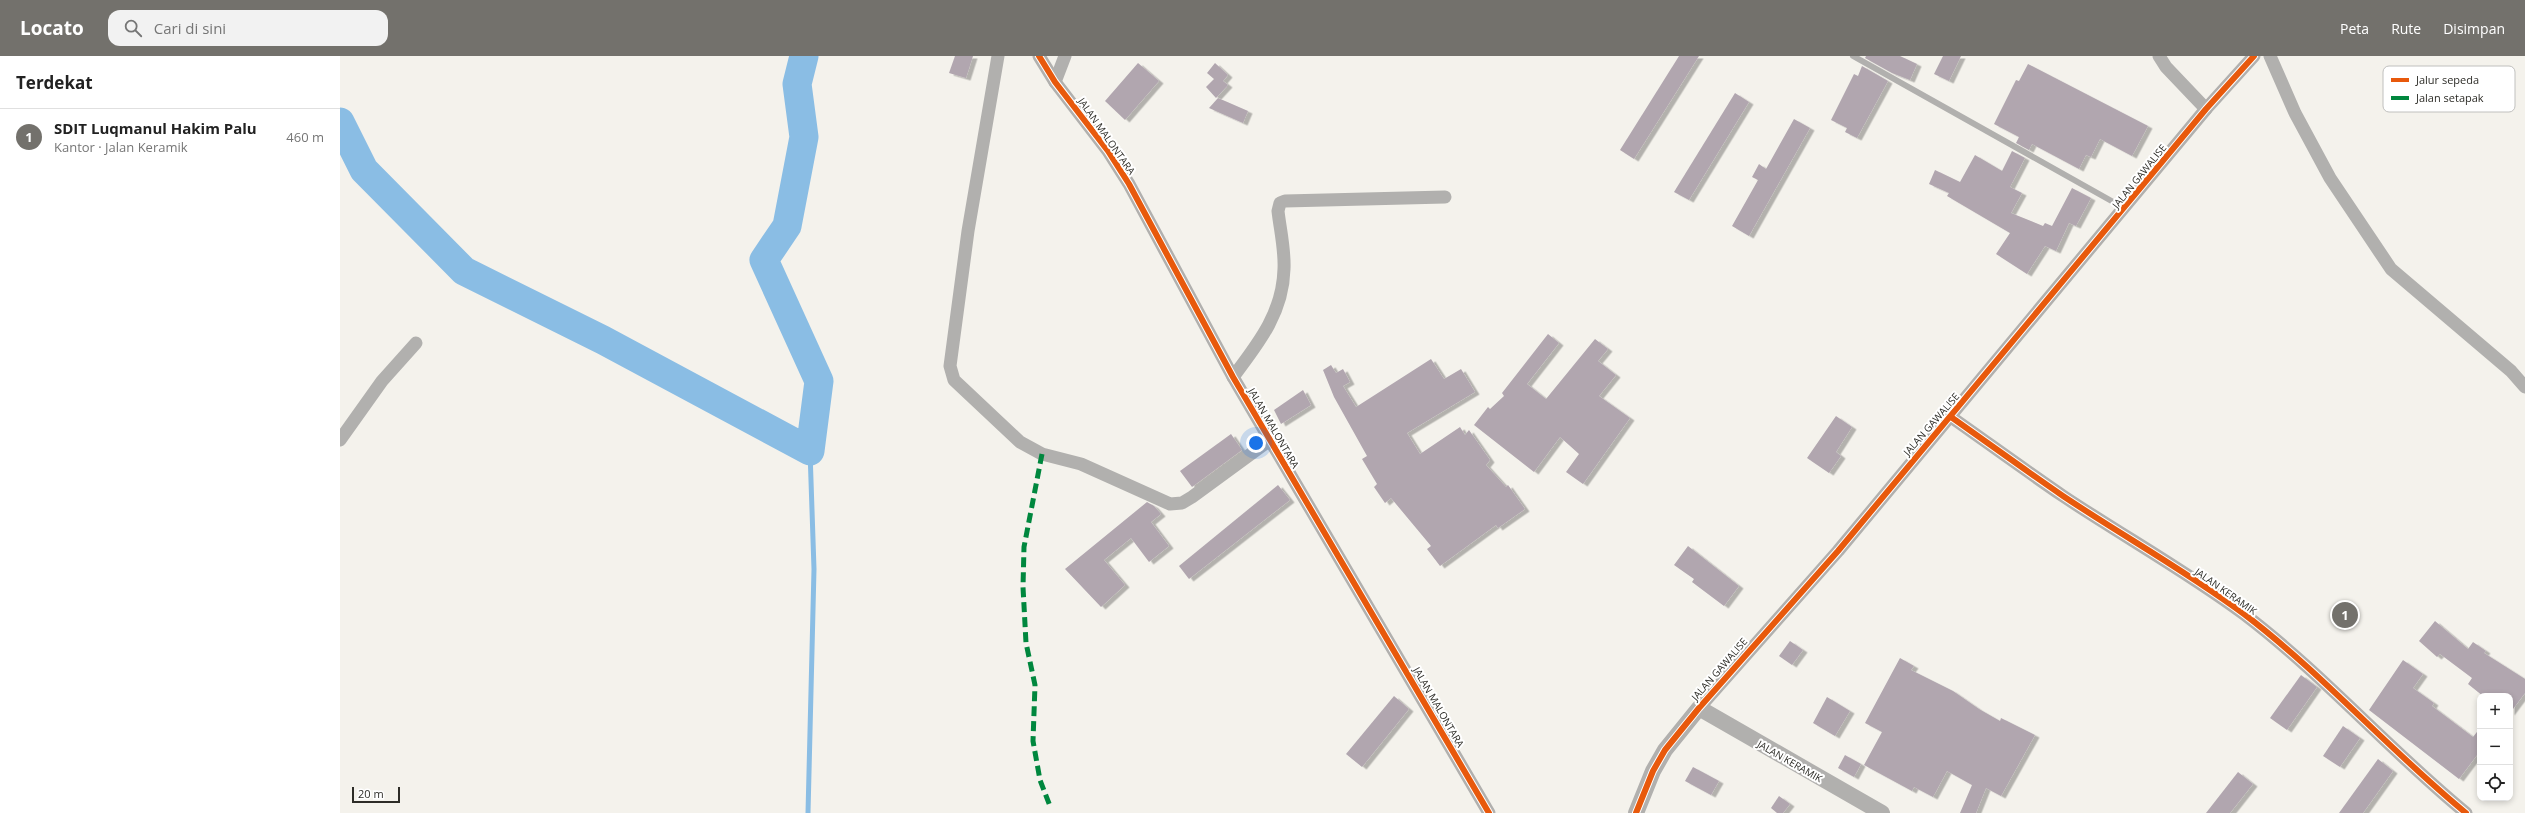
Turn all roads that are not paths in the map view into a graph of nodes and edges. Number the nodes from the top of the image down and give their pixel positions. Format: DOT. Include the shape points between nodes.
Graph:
graph roads {
  1 [pos="998,56"];
  2 [pos="1039,56"];
  3 [pos="1065,56"];
  4 [pos="1853,56"];
  5 [pos="2159,56"];
  6 [pos="2254,56"];
  7 [pos="2270,56"];
  8 [pos="1055,82"];
  9 [pos="2206,109"];
  10 [pos="1446,198"];
  11 [pos="2125,208"];
  12 [pos="416,343"];
  13 [pos="1233,377"];
  14 [pos="2525,387"];
  15 [pos="1951,417"];
  16 [pos="340,440"];
  17 [pos="1270,440"];
  18 [pos="1699,708"];
  19 [pos="1488,813"];
  20 [pos="1636,813"];
  21 [pos="1882,813"];
  22 [pos="2466,813"];
  1 -- 17 [label="street" via="973,200 950,366 954,380 1020,442 1042,454 1081,464 1170,504 1182,503 1192,497"];
  2 -- 8 [label="street, JALAN MALONTARA"];
  3 -- 8 [label="street"];
  4 -- 11 [label="lane"];
  5 -- 9 [label="street"];
  6 -- 9 [label="street, JALAN GAWALISE"];
  7 -- 14 [label="street" via="2295,114 2330,178 2391,269 2506,367"];
  8 -- 13 [label="street, JALAN MALONTARA" via="1108,151 1129,184"];
  9 -- 11 [label="street, JALAN GAWALISE"];
  10 -- 13 [label="street" via="1280,203 1278,211 1284,267 1281,289 1267,331"];
  11 -- 15 [label="street, JALAN GAWALISE"];
  12 -- 16 [label="street" via="382,381"];
  13 -- 17 [label="street, JALAN MALONTARA"];
  15 -- 18 [label="street, JALAN GAWALISE" via="1838,551"];
  15 -- 22 [label="street, JALAN KERAMIK" via="2064,496 2244,615 2309,669 2437,790"];
  17 -- 19 [label="street, JALAN MALONTARA"];
  18 -- 20 [label="street, JALAN GAWALISE" via="1665,750 1653,771"];
  18 -- 21 [label="street, JALAN KERAMIK"];
}
